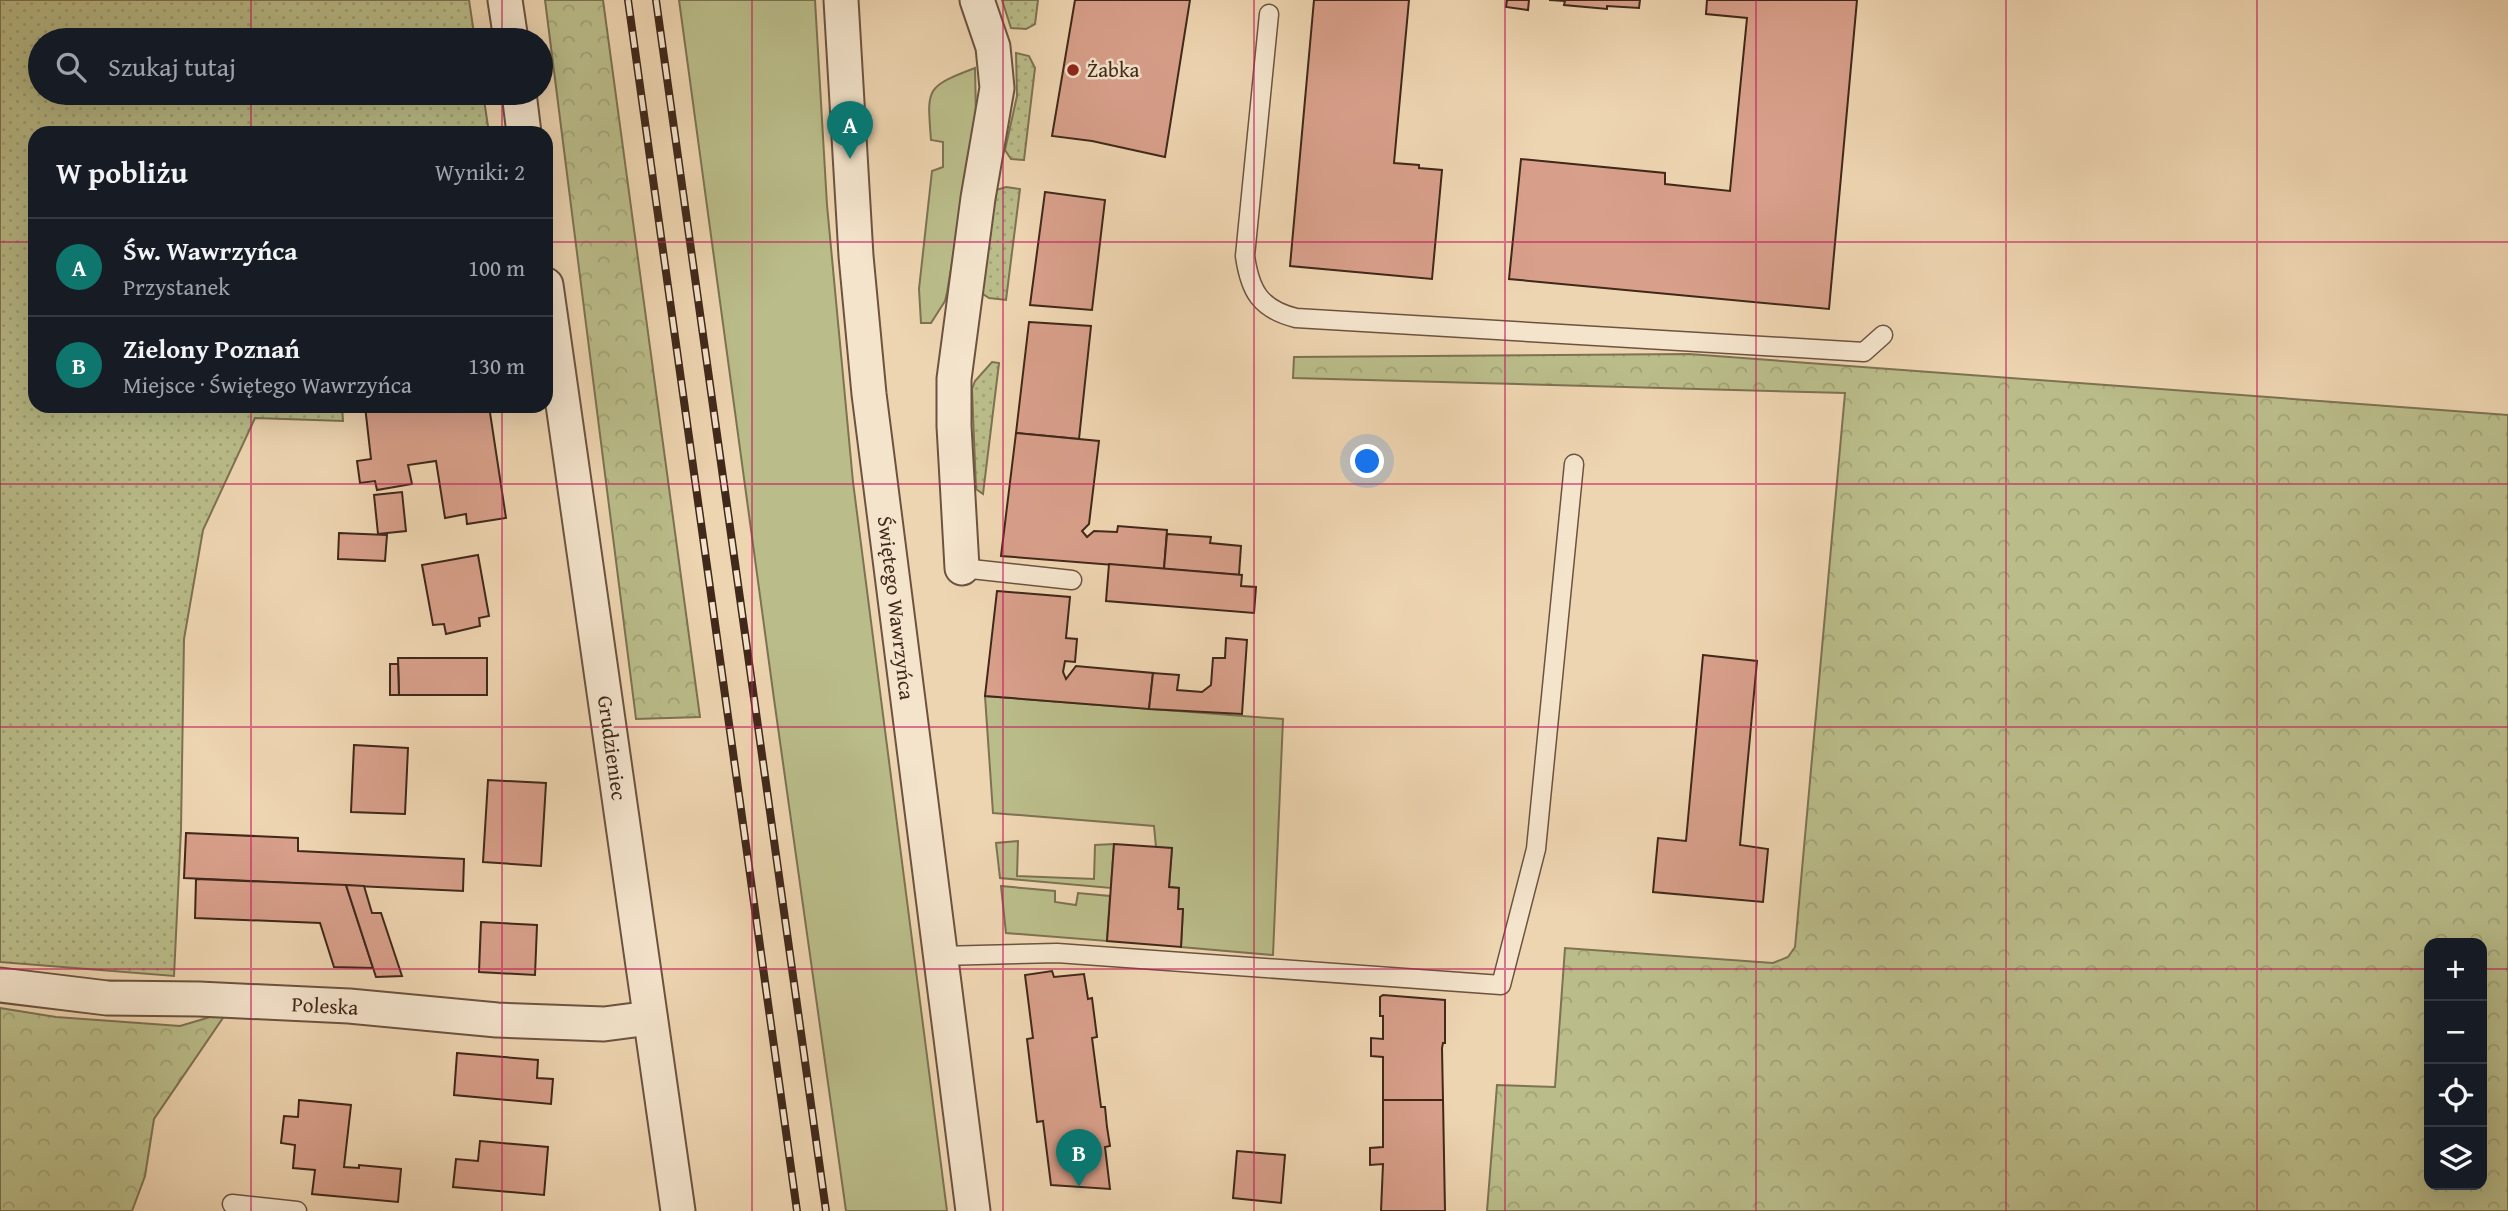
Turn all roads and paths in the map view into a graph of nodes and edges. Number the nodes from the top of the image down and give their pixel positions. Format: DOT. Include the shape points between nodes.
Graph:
graph roads {
  1 [pos="505,0"];
  2 [pos="977,0"];
  3 [pos="850,1"];
  4 [pos="1269,14"];
  5 [pos="509,28"];
  6 [pos="520,105"];
  7 [pos="523,126"];
  8 [pos="553,334"];
  9 [pos="1883,335"];
  10 [pos="1574,464"];
  11 [pos="962,568"];
  12 [pos="1072,580"];
  13 [pos="939,956"];
  14 [pos="0,985"];
  15 [pos="650,1018"];
  16 [pos="232,1204"];
  17 [pos="297,1211"];
  18 [pos="678,1211"];
  19 [pos="973,1211"];
  1 -- 5 [label="street"];
  2 -- 11 [label="street" via="993,47 998,88 954,379"];
  3 -- 13 [label="street, Świętego Wawrzyńca" via="856,256"];
  4 -- 9 [label="lane" via="1244,256 1252,287 1272,310 1296,318 1864,352"];
  6 -- 7 [label="street"];
  8 -- 15 [label="street, Grudzieniec"];
  10 -- 13 [label="lane" via="1536,849 1501,985 1057,953"];
  11 -- 12 [label="lane"];
  13 -- 19 [label="street, Świętego Wawrzyńca"];
  14 -- 15 [label="street, Poleska" via="107,998 349,1006 497,1020 604,1024"];
  15 -- 18 [label="street, Grudzieniec"];
  16 -- 17 [label="lane"];
}
